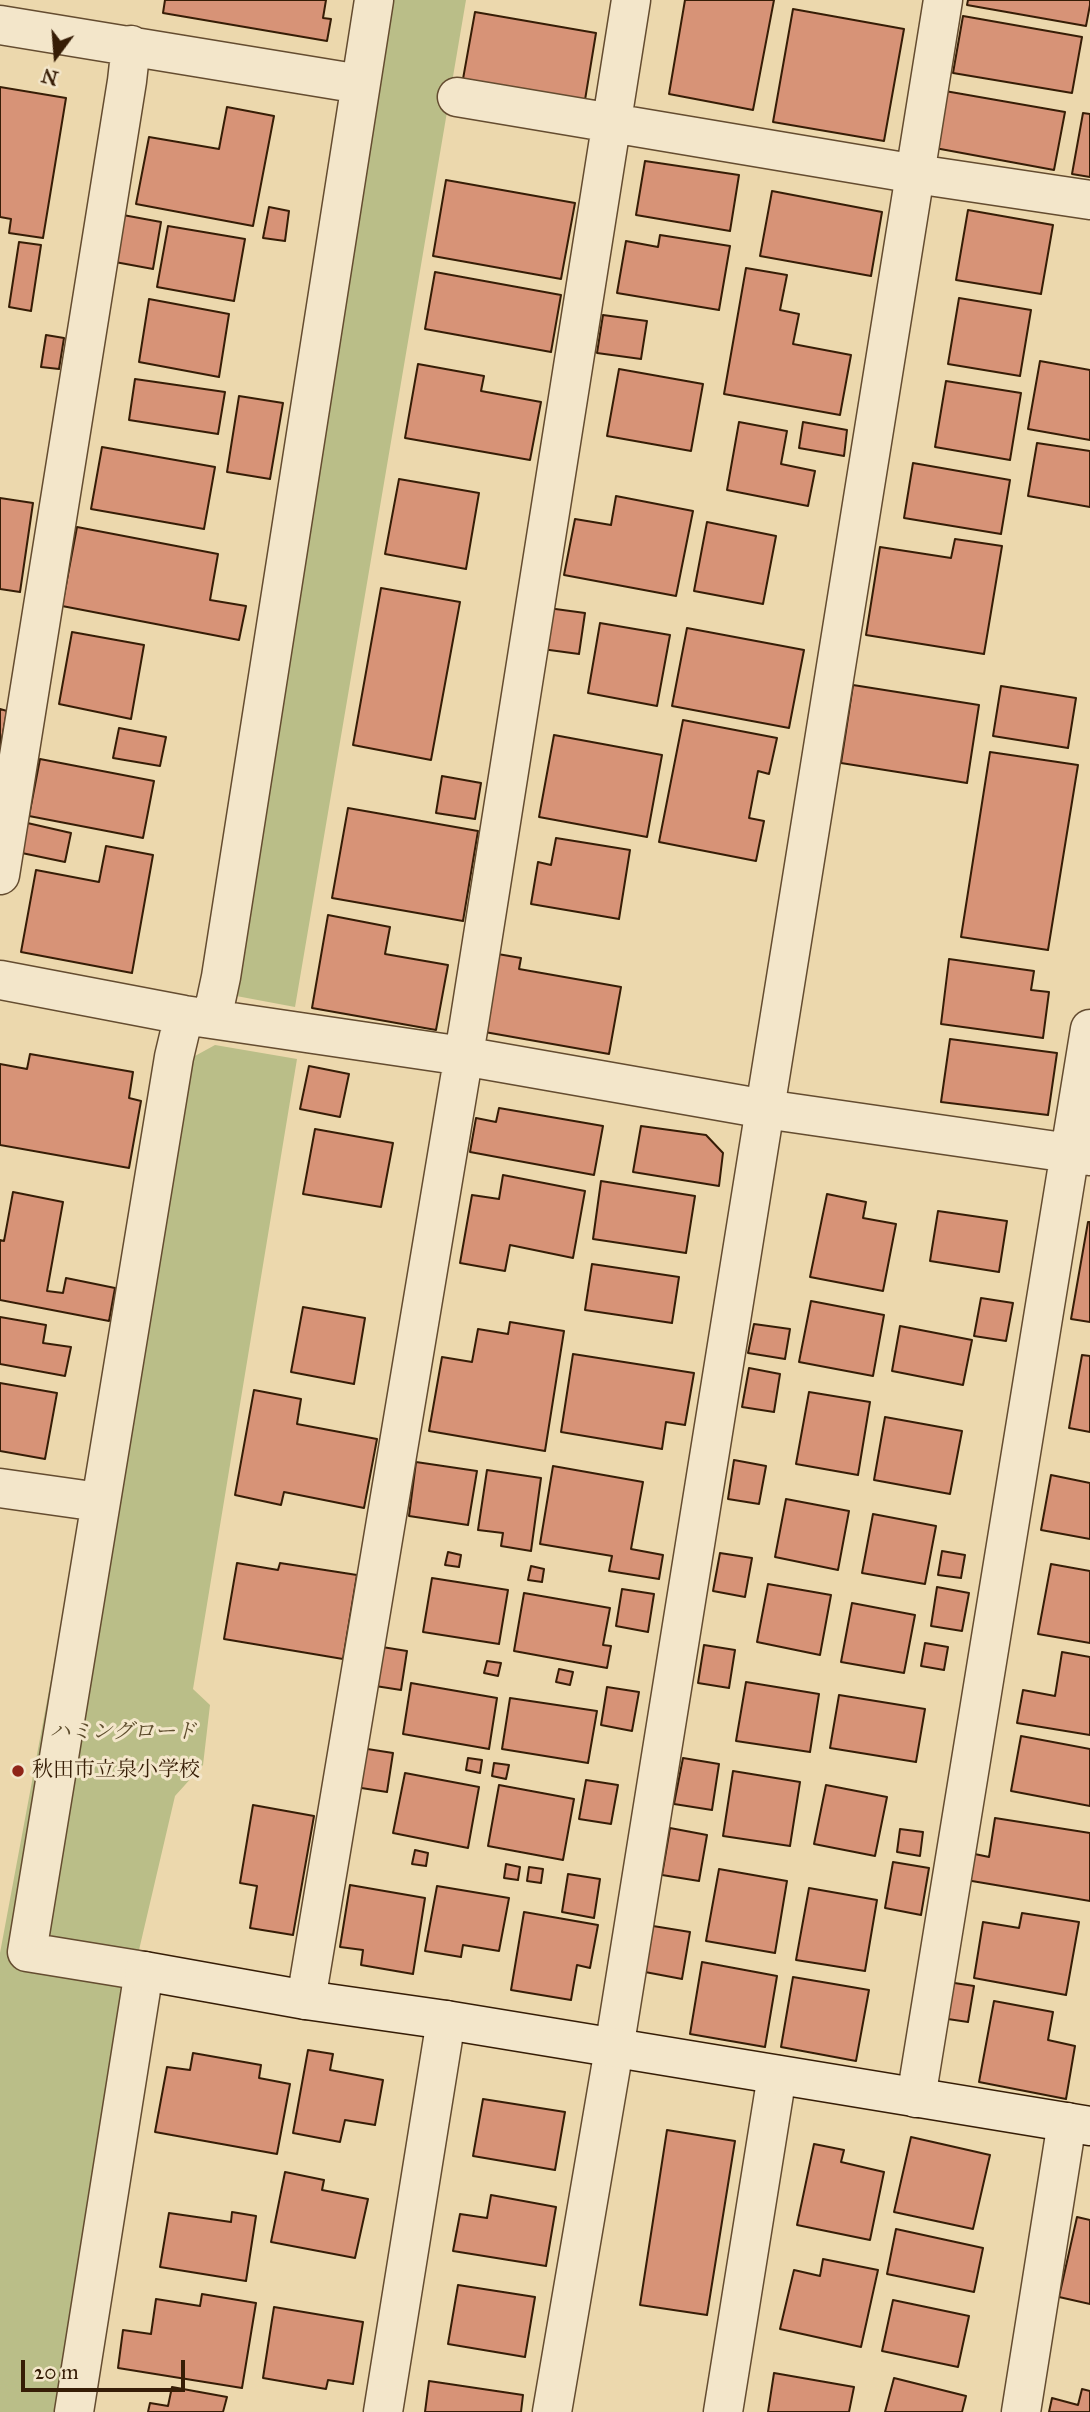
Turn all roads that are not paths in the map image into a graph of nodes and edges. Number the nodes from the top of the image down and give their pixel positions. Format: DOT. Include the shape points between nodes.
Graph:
graph roads {
  1 [pos="374,0"];
  2 [pos="631,0"];
  3 [pos="943,0"];
  4 [pos="0,25"];
  5 [pos="131,45"];
  6 [pos="359,84"];
  7 [pos="457,97"];
  8 [pos="612,124"];
  9 [pos="916,174"];
  10 [pos="1090,200"];
  11 [pos="0,875"];
  12 [pos="0,980"];
  13 [pos="198,1016"];
  14 [pos="1090,1029"];
  15 [pos="463,1056"];
  16 [pos="765,1109"];
  17 [pos="1080,1155"];
  18 [pos="0,1488"];
  19 [pos="99,1502"];
  20 [pos="144,1971"];
  21 [pos="306,2000"];
  22 [pos="446,2020"];
  23 [pos="614,2049"];
  24 [pos="777,2075"];
  25 [pos="916,2098"];
  26 [pos="1079,2124"];
  27 [pos="74,2412"];
  28 [pos="383,2412"];
  29 [pos="552,2412"];
  30 [pos="723,2412"];
  31 [pos="1021,2412"];
  1 -- 6 [label="street"];
  2 -- 8 [label="street"];
  3 -- 9 [label="street"];
  4 -- 5 [label="street"];
  5 -- 6 [label="street"];
  5 -- 11 [label="street"];
  6 -- 13 [label="street" via="222,977"];
  7 -- 8 [label="street"];
  8 -- 9 [label="street"];
  8 -- 15 [label="street"];
  9 -- 10 [label="street"];
  9 -- 16 [label="street"];
  12 -- 13 [label="street"];
  13 -- 15 [label="street"];
  13 -- 19 [label="street" via="174,1057"];
  14 -- 17 [label="street"];
  15 -- 16 [label="street"];
  15 -- 21 [label="street"];
  16 -- 17 [label="street"];
  16 -- 23 [label="street"];
  17 -- 25 [label="street"];
  18 -- 19 [label="street"];
  19 -- 20 [label="street" via="27,1952"];
  20 -- 21 [label="street"];
  20 -- 27 [label="street"];
  21 -- 22 [label="street"];
  22 -- 23 [label="street"];
  22 -- 28 [label="street"];
  23 -- 24 [label="street"];
  23 -- 29 [label="street"];
  24 -- 25 [label="street"];
  24 -- 30 [label="street"];
  25 -- 26 [label="street"];
  26 -- 31 [label="street"];
}
